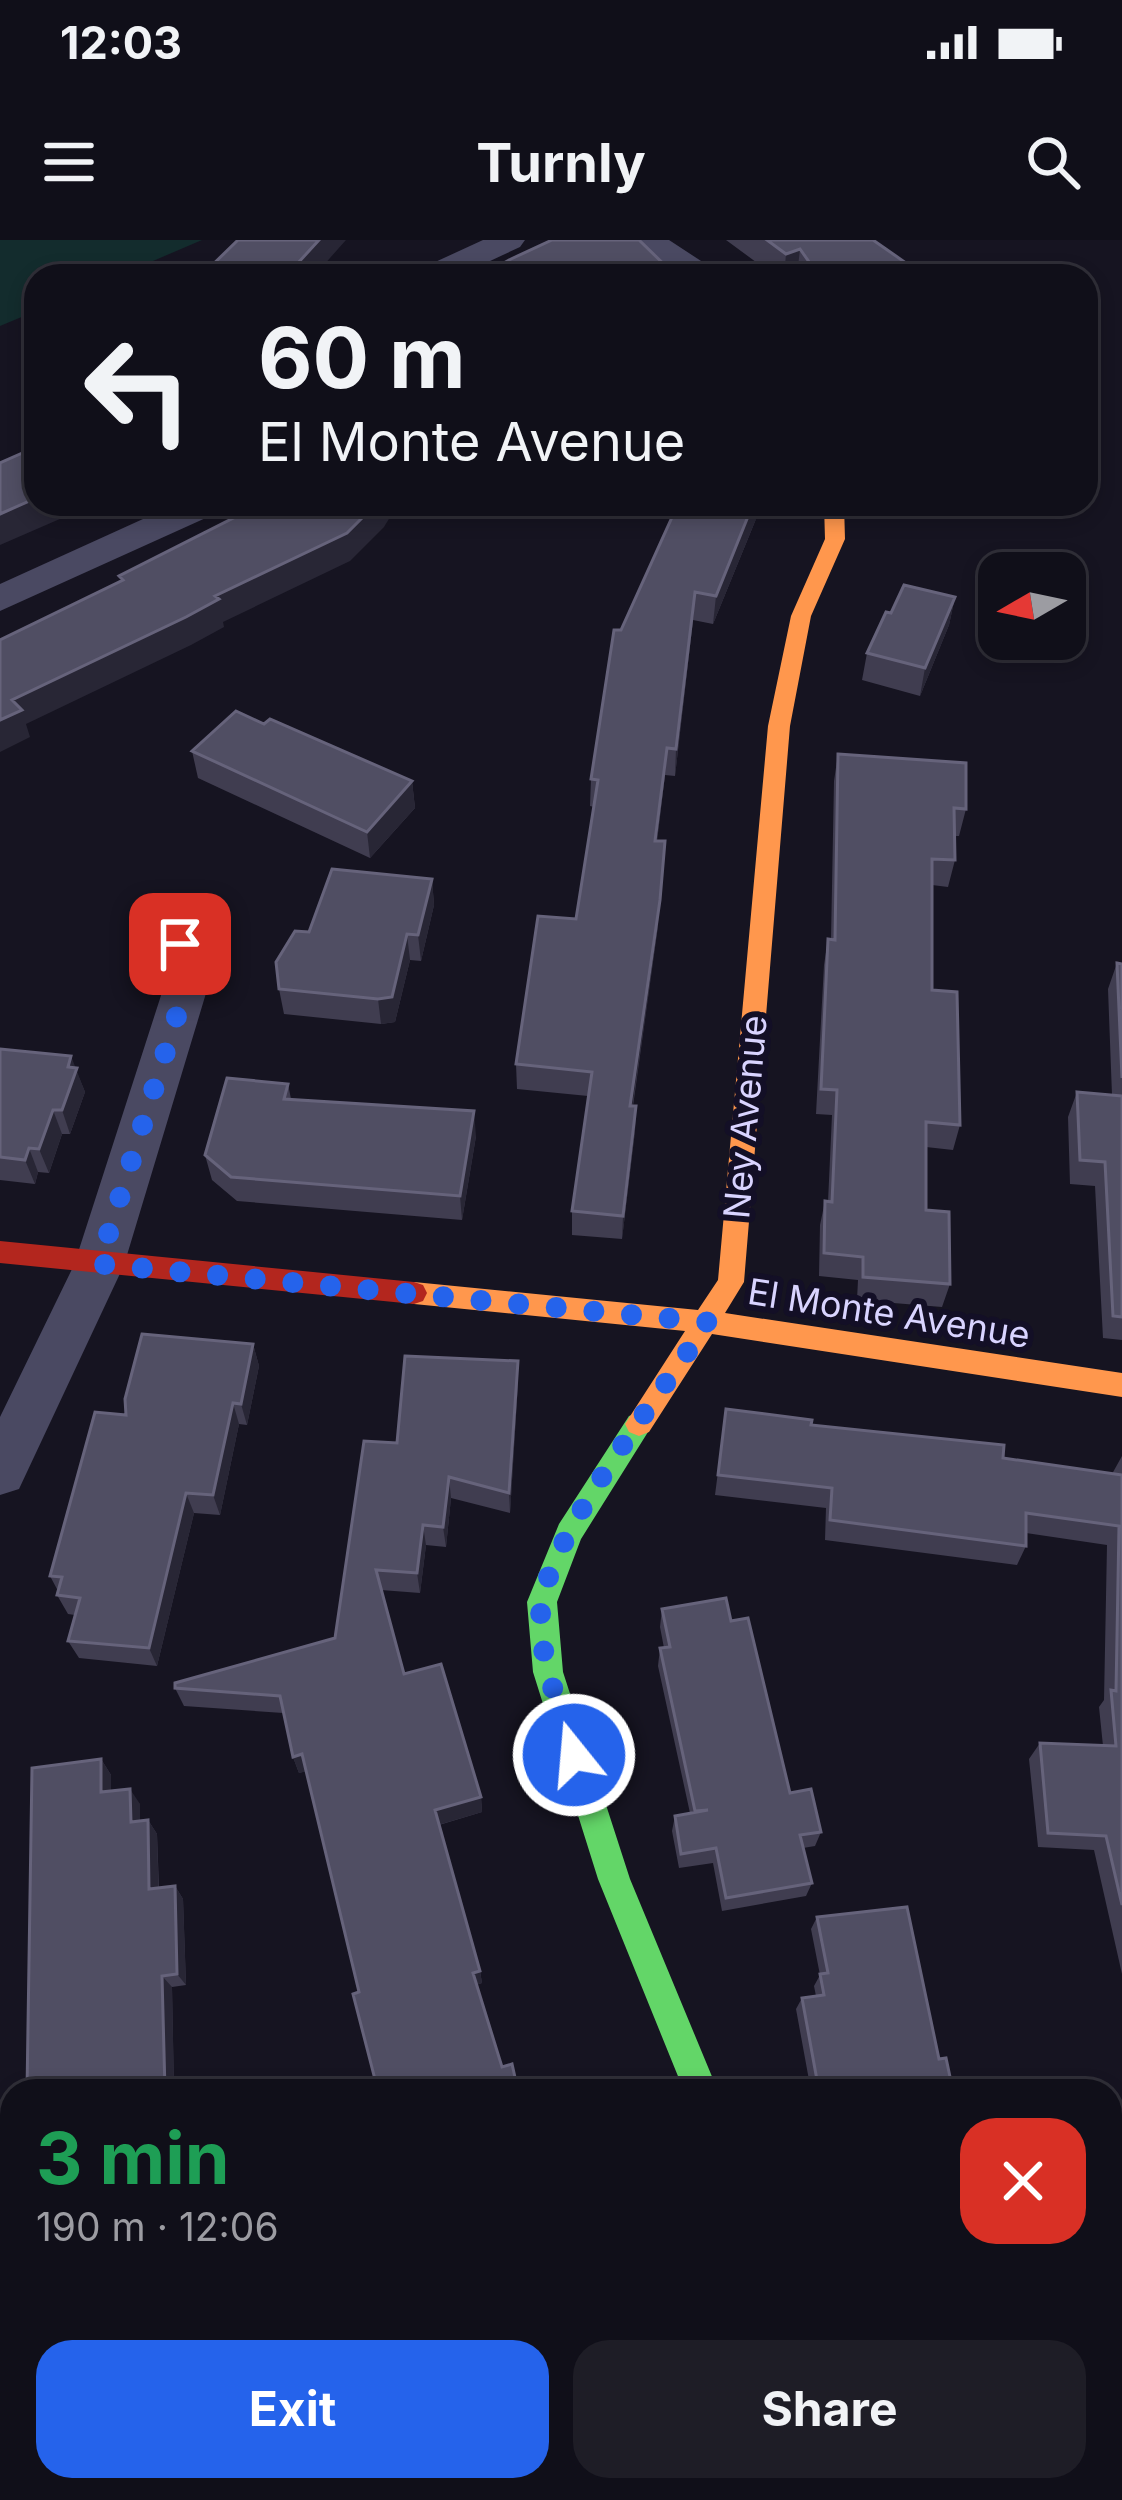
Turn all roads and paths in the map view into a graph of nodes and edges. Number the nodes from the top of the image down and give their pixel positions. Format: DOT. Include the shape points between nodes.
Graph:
graph roads {
  1 [pos="509,240"];
  2 [pos="646,240"];
  3 [pos="457,264"];
  4 [pos="688,264"];
  5 [pos="180,516"];
  6 [pos="834,516"];
  7 [pos="0,599"];
  8 [pos="180,944"];
  9 [pos="0,1252"];
  10 [pos="99,1264"];
  11 [pos="708,1322"];
  12 [pos="1122,1385"];
  13 [pos="0,1472"];
  14 [pos="696,2079"];
  1 -- 3 [label="street"];
  2 -- 4 [label="street"];
  5 -- 7 [label="street"];
  6 -- 11 [label="street, Ney Avenue" via="835,539 801,616 779,726 731,1282"];
  8 -- 10 [label="street" via="188,980"];
  9 -- 10 [label="street, El Monte Avenue"];
  10 -- 11 [label="street, El Monte Avenue"];
  10 -- 13 [label="street"];
  11 -- 12 [label="street, El Monte Avenue"];
  11 -- 14 [label="street, Ney Avenue" via="568,1533 542,1602 548,1672 614,1879"];
}
